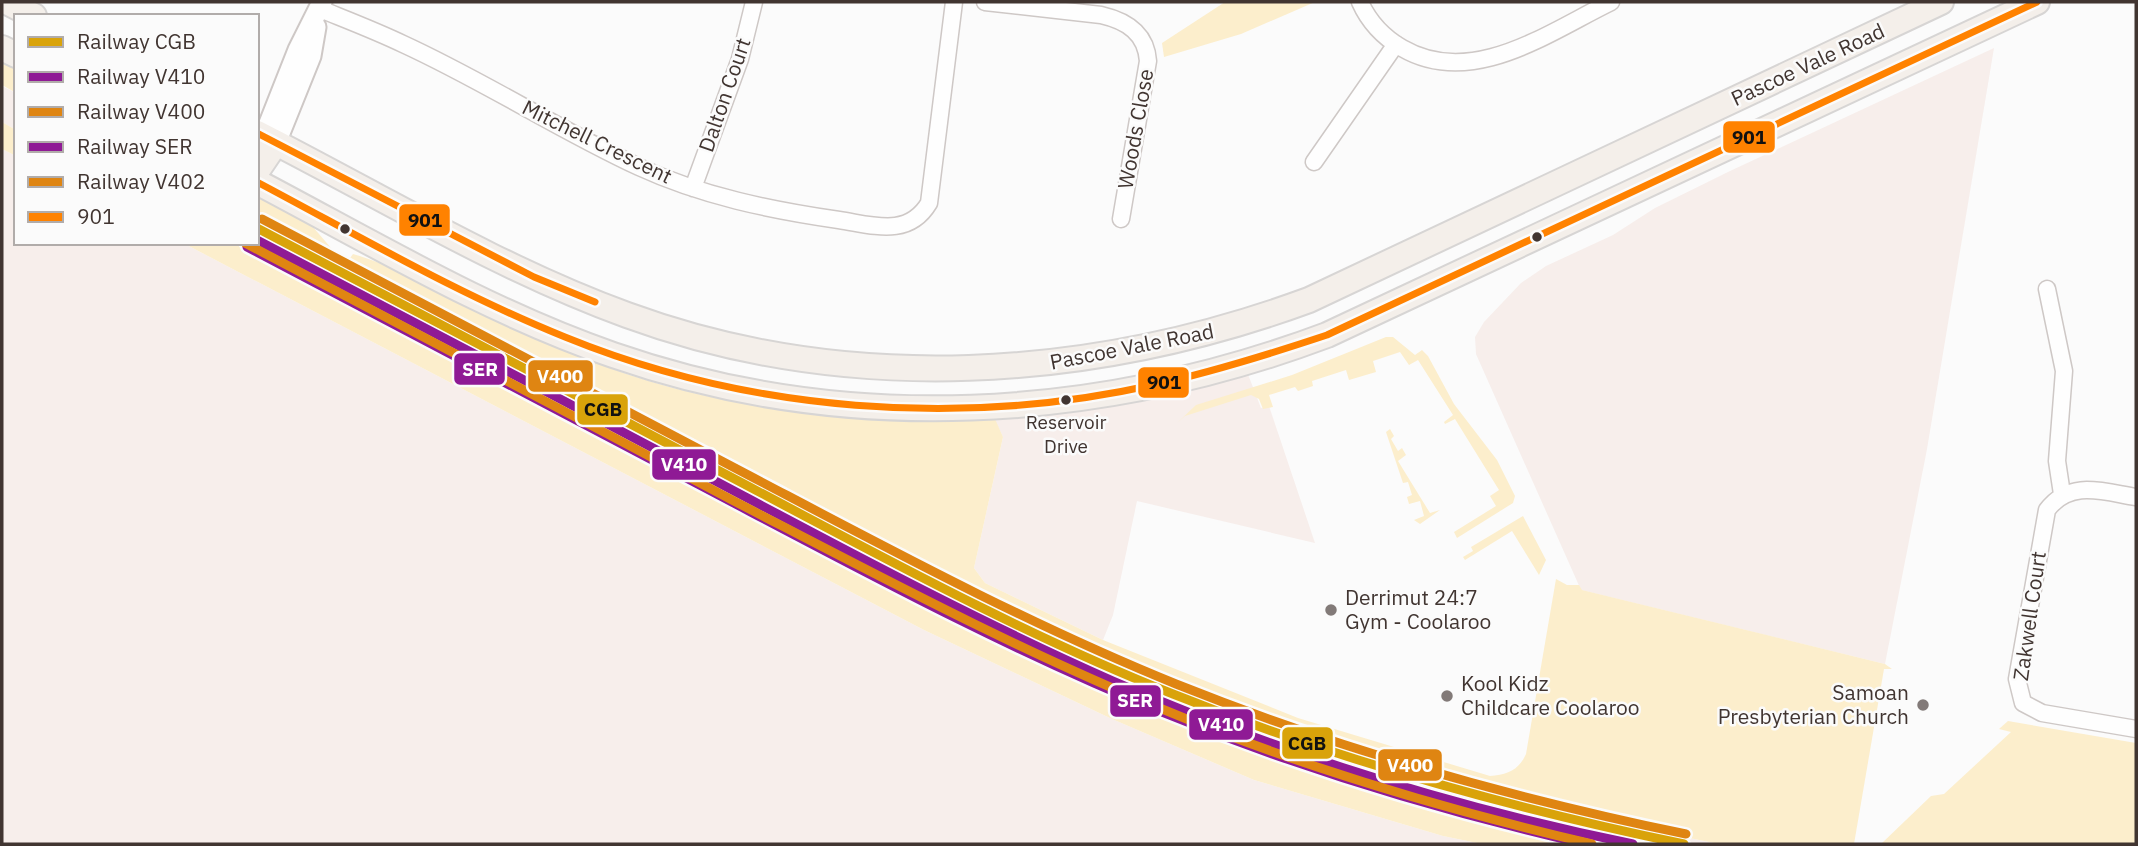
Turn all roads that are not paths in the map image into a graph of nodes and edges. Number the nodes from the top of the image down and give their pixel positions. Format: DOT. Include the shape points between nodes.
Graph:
graph roads {
  1 [pos="7,2"];
  2 [pos="754,2"];
  3 [pos="954,2"];
  4 [pos="985,2"];
  5 [pos="1360,2"];
  6 [pos="1611,2"];
  7 [pos="1941,2"];
  8 [pos="2037,2"];
  9 [pos="321,5"];
  10 [pos="30,14"];
  11 [pos="1396,44"];
  12 [pos="280,94"];
  13 [pos="259,100"];
  14 [pos="264,143"];
  15 [pos="1300,152"];
  16 [pos="259,163"];
  17 [pos="259,183"];
  18 [pos="694,188"];
  19 [pos="1121,221"];
  20 [pos="1409,255"];
  21 [pos="2047,289"];
  22 [pos="1426,290"];
  23 [pos="2062,494"];
  24 [pos="2136,498"];
  25 [pos="2136,729"];
  1 -- 10 [label="main road"];
  2 -- 18 [label="street, Dalton Court" via="740,60"];
  3 -- 18 [label="street, Mitchell Crescent" via="931,193 920,218 905,226 881,226 751,205"];
  4 -- 19 [label="street, Woods Close" via="1101,15 1135,28 1148,61"];
  5 -- 11 [label="street" via="1377,29"];
  6 -- 11 [label="street" via="1479,62 1440,62"];
  7 -- 20 [label="main road, Pascoe Vale Road"];
  8 -- 22 [label="main road, Pascoe Vale Road"];
  9 -- 12 [label="street"];
  9 -- 14 [label="street" via="311,56"];
  9 -- 18 [label="street, Mitchell Crescent" via="640,167"];
  11 -- 15 [label="street" via="1315,167"];
  12 -- 13 [label="street"];
  12 -- 14 [label="street"];
  14 -- 16 [label="main road"];
  14 -- 20 [label="main road, Pascoe Vale Road" via="534,277 627,315 741,347 856,365 1013,367 1127,352 1244,324"];
  17 -- 22 [label="main road, Pascoe Vale Road" via="487,302 612,355 719,386 839,404 965,410 1111,395 1173,383 1276,354"];
  20 -- 22 [label="main road"];
  21 -- 23 [label="street" via="2064,371 2057,460"];
  23 -- 24 [label="street" via="2087,489"];
  23 -- 25 [label="street, Zakwell Court" via="2047,510 2044,522 2017,679 2023,703 2042,713"];
}
